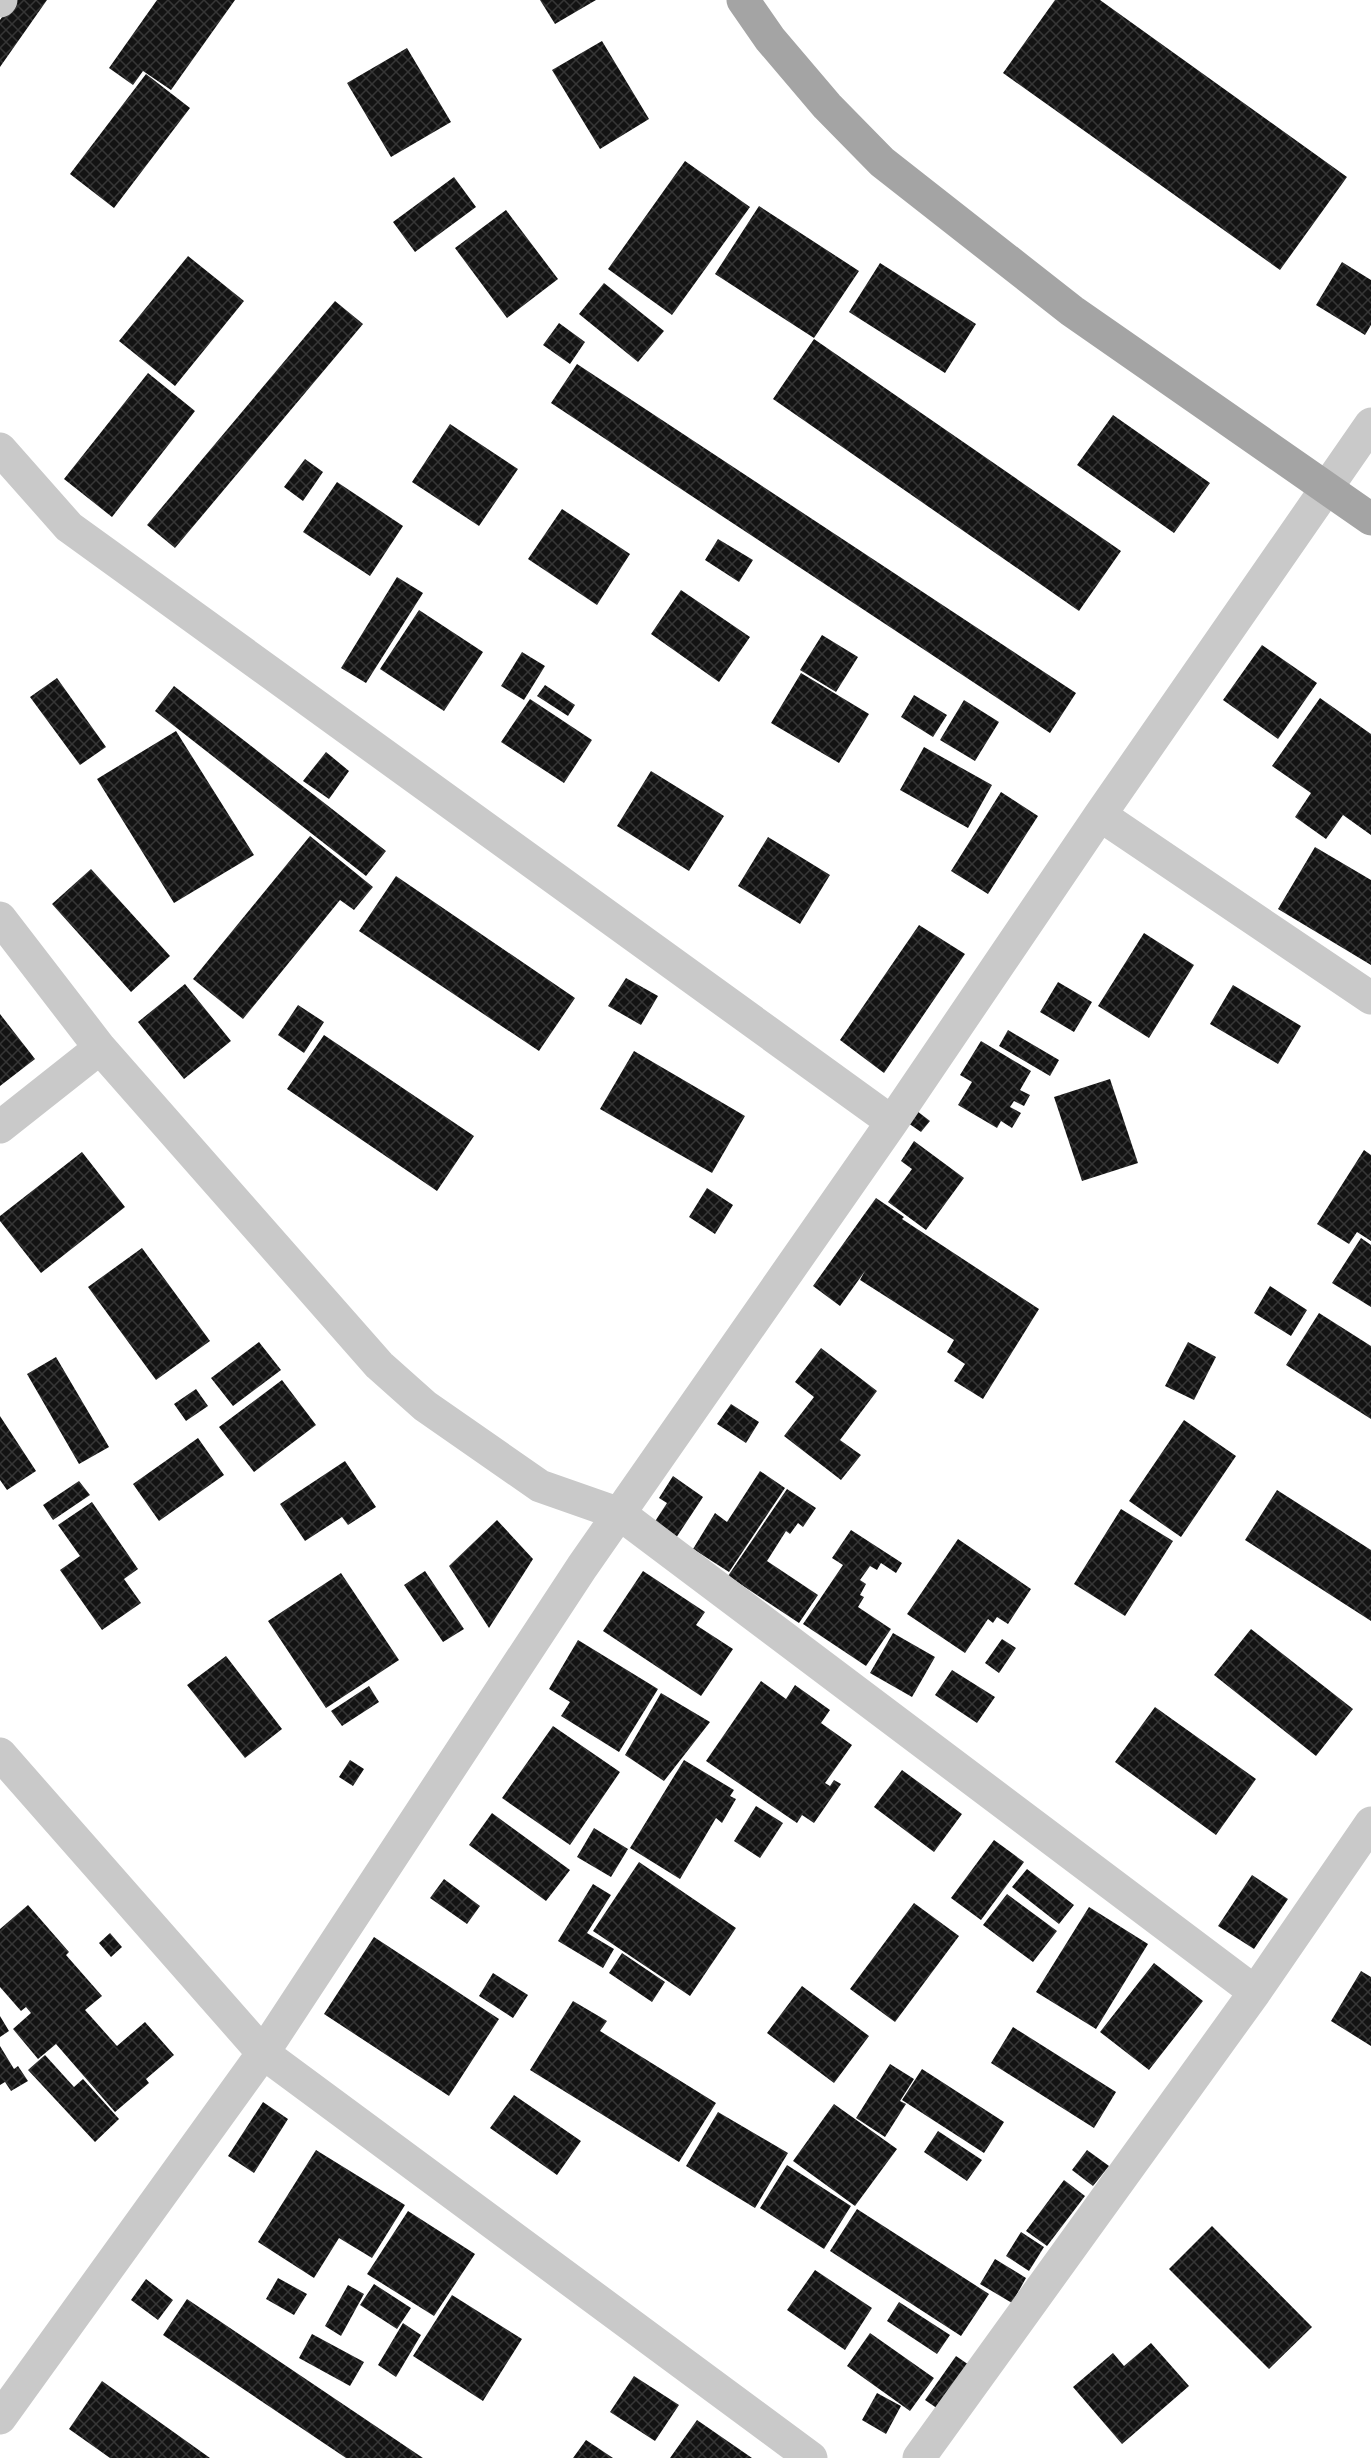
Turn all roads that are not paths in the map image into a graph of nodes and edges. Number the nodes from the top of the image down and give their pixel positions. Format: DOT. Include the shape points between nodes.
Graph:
graph roads {
  1 [pos="742,0"];
  2 [pos="1371,424"];
  3 [pos="0,449"];
  4 [pos="1327,488"];
  5 [pos="1371,519"];
  6 [pos="1100,815"];
  7 [pos="0,918"];
  8 [pos="1371,998"];
  9 [pos="100,1048"];
  10 [pos="892,1122"];
  11 [pos="0,1127"];
  12 [pos="620,1514"];
  13 [pos="0,1754"];
  14 [pos="1371,1823"];
  15 [pos="1255,1992"];
  16 [pos="263,2053"];
  17 [pos="0,2418"];
  18 [pos="811,2458"];
  19 [pos="920,2458"];
  1 -- 4 [label="main road" via="813,89 882,162 1072,311"];
  2 -- 4 [label="street"];
  3 -- 10 [label="street" via="69,527"];
  4 -- 5 [label="main road"];
  4 -- 6 [label="street"];
  6 -- 8 [label="street"];
  6 -- 10 [label="street"];
  7 -- 9 [label="street"];
  9 -- 11 [label="street"];
  9 -- 12 [label="street" via="379,1365 426,1406 540,1486"];
  10 -- 12 [label="street"];
  12 -- 15 [label="street"];
  12 -- 16 [label="street"];
  13 -- 16 [label="street"];
  14 -- 15 [label="street"];
  15 -- 19 [label="street"];
  16 -- 17 [label="street"];
  16 -- 18 [label="street"];
}
